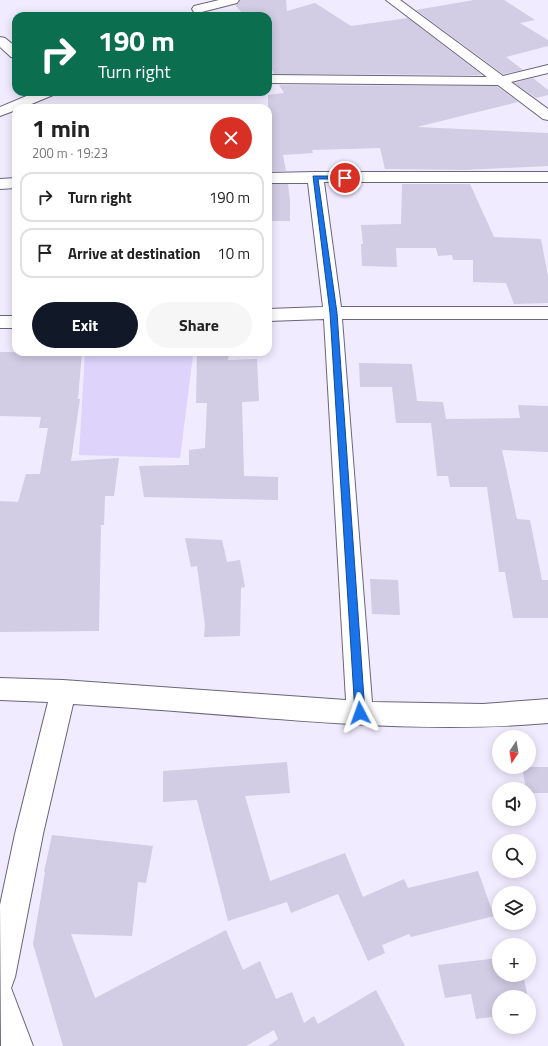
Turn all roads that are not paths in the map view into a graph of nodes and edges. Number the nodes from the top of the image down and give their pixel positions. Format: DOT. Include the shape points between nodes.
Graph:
graph roads {
  1 [pos="188,0"];
  2 [pos="233,0"];
  3 [pos="392,0"];
  4 [pos="202,12"];
  5 [pos="0,41"];
  6 [pos="12,51"];
  7 [pos="548,69"];
  8 [pos="272,79"];
  9 [pos="498,81"];
  10 [pos="38,96"];
  11 [pos="19,104"];
  12 [pos="12,107"];
  13 [pos="0,112"];
  14 [pos="548,116"];
  15 [pos="315,177"];
  16 [pos="548,177"];
  17 [pos="272,178"];
  18 [pos="0,184"];
  19 [pos="12,184"];
  20 [pos="333,313"];
  21 [pos="548,313"];
  22 [pos="272,315"];
  23 [pos="0,322"];
  24 [pos="12,322"];
  25 [pos="0,689"];
  26 [pos="63,691"];
  27 [pos="548,711"];
  28 [pos="360,713"];
  29 [pos="0,977"];
  30 [pos="0,999"];
  31 [pos="17,1046"];
  1 -- 4 [label="street"];
  2 -- 4 [label="street"];
  3 -- 9 [label="street"];
  5 -- 6 [label="street"];
  7 -- 9 [label="street"];
  8 -- 9 [label="street"];
  9 -- 14 [label="street"];
  10 -- 11 [label="street"];
  12 -- 13 [label="street"];
  15 -- 16 [label="street"];
  15 -- 17 [label="street"];
  15 -- 20 [label="street"];
  18 -- 19 [label="street"];
  20 -- 21 [label="street"];
  20 -- 22 [label="street"];
  20 -- 28 [label="street"];
  23 -- 24 [label="street"];
  25 -- 26 [label="street"];
  26 -- 28 [label="street"];
  26 -- 29 [label="street" via="29,834"];
  27 -- 28 [label="street" via="466,716"];
  30 -- 31 [label="street"];
}
